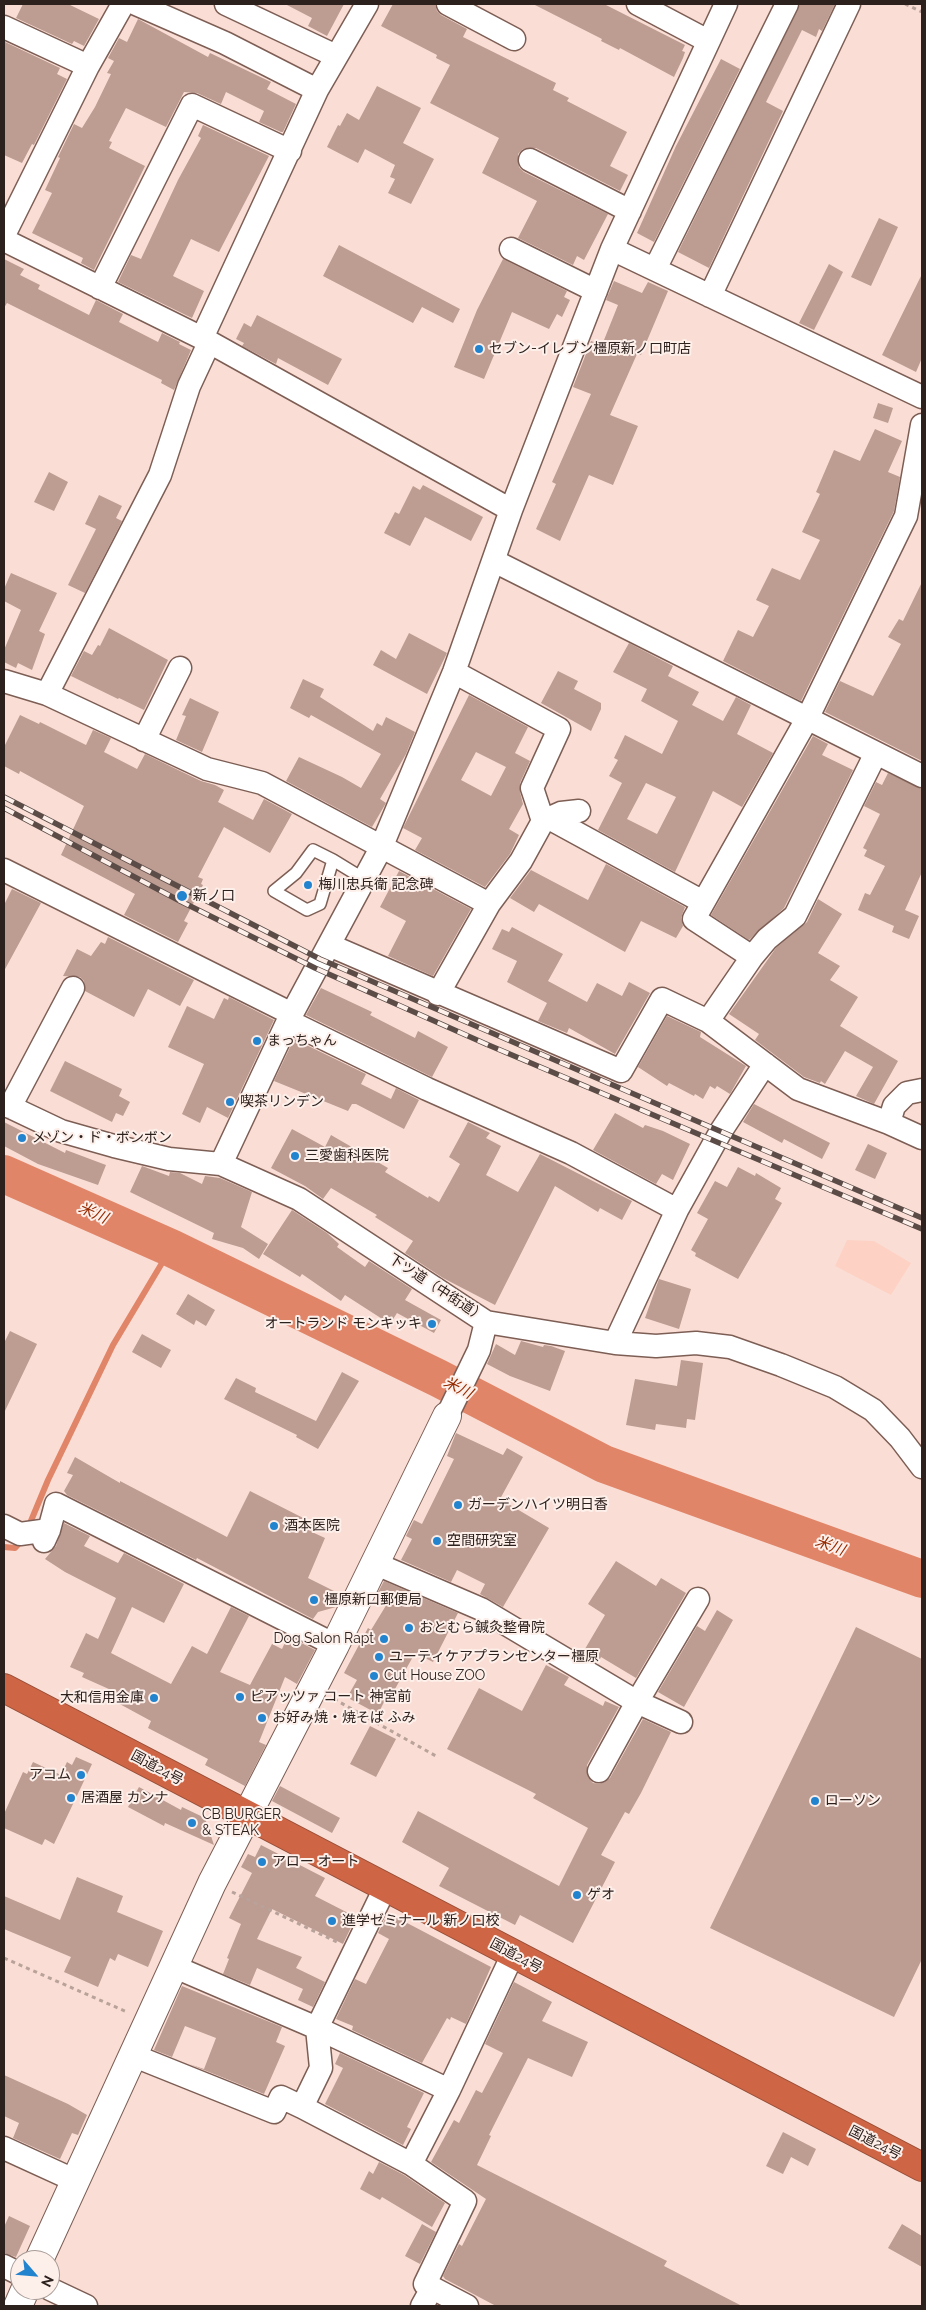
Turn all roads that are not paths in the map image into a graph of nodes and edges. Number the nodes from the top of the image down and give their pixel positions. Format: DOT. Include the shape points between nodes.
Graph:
graph roads {
  1 [pos="123,4"];
  2 [pos="136,4"];
  3 [pos="367,4"];
  4 [pos="448,4"];
  5 [pos="638,4"];
  6 [pos="726,4"];
  7 [pos="787,4"];
  8 [pos="850,4"];
  9 [pos="233,7"];
  10 [pos="4,27"];
  11 [pos="514,39"];
  12 [pos="708,41"];
  13 [pos="225,43"];
  14 [pos="336,56"];
  15 [pos="88,66"];
  16 [pos="318,90"];
  17 [pos="290,151"];
  18 [pos="530,160"];
  19 [pos="630,211"];
  20 [pos="4,236"];
  21 [pos="4,240"];
  22 [pos="512,249"];
  23 [pos="612,249"];
  24 [pos="655,269"];
  25 [pos="100,288"];
  26 [pos="596,291"];
  27 [pos="710,296"];
  28 [pos="205,341"];
  29 [pos="922,397"];
  30 [pos="922,425"];
  31 [pos="919,462"];
  32 [pos="511,510"];
  33 [pos="494,561"];
  34 [pos="180,668"];
  35 [pos="454,672"];
  36 [pos="4,681"];
  37 [pos="47,694"];
  38 [pos="807,719"];
  39 [pos="144,740"];
  40 [pos="876,753"];
  41 [pos="922,776"];
  42 [pos="579,811"];
  43 [pos="546,820"];
  44 [pos="381,848"];
  45 [pos="333,860"];
  46 [pos="4,870"];
  47 [pos="364,879"];
  48 [pos="703,902"];
  49 [pos="489,904"];
  50 [pos="328,945"];
  51 [pos="752,957"];
  52 [pos="73,988"];
  53 [pos="438,994"];
  54 [pos="290,1018"];
  55 [pos="708,1021"];
  56 [pos="765,1064"];
  57 [pos="922,1090"];
  58 [pos="7,1105"];
  59 [pos="888,1123"];
  60 [pos="922,1138"];
  61 [pos="221,1164"];
  62 [pos="677,1210"];
  63 [pos="486,1322"];
  64 [pos="615,1343"];
  65 [pos="447,1416"];
  66 [pos="922,1467"];
  67 [pos="4,1526"];
  68 [pos="374,1563"];
  69 [pos="698,1599"];
  70 [pos="335,1645"];
  71 [pos="4,1688"];
  72 [pos="637,1702"];
  73 [pos="681,1722"];
  74 [pos="600,1771"];
  75 [pos="246,1816"];
  76 [pos="385,1888"];
  77 [pos="513,1954"];
  78 [pos="175,1967"];
  79 [pos="317,2028"];
  80 [pos="132,2055"];
  81 [pos="450,2090"];
  82 [pos="302,2107"];
  83 [pos="4,2148"];
  84 [pos="411,2164"];
  85 [pos="922,2167"];
  86 [pos="76,2182"];
  87 [pos="44,2250"];
  88 [pos="60,2293"];
  89 [pos="431,2298"];
  90 [pos="86,2306"];
  91 [pos="467,2306"];
  1 -- 15 [label="street"];
  2 -- 13 [label="street"];
  3 -- 14 [label="street"];
  4 -- 11 [label="street"];
  5 -- 12 [label="street"];
  6 -- 12 [label="street"];
  7 -- 24 [label="street"];
  8 -- 27 [label="street"];
  9 -- 13 [label="street"];
  9 -- 14 [label="street"];
  10 -- 15 [label="street"];
  12 -- 19 [label="street"];
  13 -- 16 [label="street"];
  14 -- 16 [label="street"];
  15 -- 20 [label="street"];
  16 -- 17 [label="street"];
  17 -- 25 [label="street" via="192,105"];
  17 -- 28 [label="street"];
  18 -- 19 [label="street"];
  19 -- 23 [label="street"];
  21 -- 25 [label="street"];
  22 -- 26 [label="street"];
  23 -- 24 [label="street"];
  23 -- 26 [label="street"];
  24 -- 27 [label="street"];
  25 -- 28 [label="street"];
  26 -- 32 [label="street"];
  27 -- 29 [label="street"];
  28 -- 32 [label="street"];
  28 -- 37 [label="street" via="160,475"];
  30 -- 31 [label="street"];
  31 -- 38 [label="street" via="906,516"];
  32 -- 33 [label="street"];
  33 -- 35 [label="street"];
  33 -- 38 [label="street"];
  34 -- 39 [label="street"];
  35 -- 43 [label="street" via="559,730 532,788"];
  35 -- 44 [label="street"];
  36 -- 37 [label="street"];
  37 -- 39 [label="street"];
  38 -- 40 [label="street"];
  38 -- 48 [label="street"];
  39 -- 44 [label="street" via="207,769 262,783"];
  40 -- 41 [label="street"];
  40 -- 51 [label="street" via="795,916 767,939"];
  42 -- 43 [label="street" via="561,813"];
  43 -- 48 [label="street"];
  43 -- 49 [label="street"];
  44 -- 47 [label="street"];
  44 -- 49 [label="street"];
  45 -- 45 [label="lane" via="320,904 307,910 274,891 296,873 313,850"];
  45 -- 47 [label="lane"];
  46 -- 54 [label="street"];
  47 -- 50 [label="street"];
  48 -- 51 [label="street" via="694,919"];
  49 -- 53 [label="street"];
  50 -- 53 [label="street"];
  50 -- 54 [label="street"];
  51 -- 55 [label="street"];
  52 -- 58 [label="street"];
  53 -- 55 [label="street" via="621,1071 662,999"];
  54 -- 61 [label="street"];
  54 -- 62 [label="street" via="427,1089 571,1153"];
  55 -- 56 [label="street"];
  56 -- 59 [label="street" via="798,1088"];
  56 -- 62 [label="street" via="721,1132"];
  57 -- 59 [label="street" via="907,1093 894,1106"];
  58 -- 61 [label="street, 下ツ道（中街道）" via="60,1131 114,1146 169,1159"];
  59 -- 60 [label="street"];
  61 -- 63 [label="street, 下ツ道（中街道）" via="299,1199"];
  62 -- 64 [label="street"];
  63 -- 64 [label="street, 下ツ道（中街道）"];
  63 -- 65 [label="street" via="479,1350"];
  64 -- 66 [label="street, 下ツ道（中街道）" via="656,1346 696,1343 730,1347 826,1383 873,1410"];
  65 -- 68 [label="street"];
  67 -- 70 [label="street" via="20,1534 47,1535 56,1504"];
  68 -- 70 [label="street"];
  68 -- 72 [label="street" via="481,1609"];
  69 -- 72 [label="street"];
  70 -- 75 [label="street"];
  71 -- 75 [label="highway, 国道24号"];
  72 -- 73 [label="street"];
  72 -- 74 [label="street"];
  75 -- 76 [label="highway, 国道24号"];
  75 -- 78 [label="street"];
  76 -- 77 [label="highway, 国道24号"];
  76 -- 79 [label="street"];
  77 -- 81 [label="street"];
  77 -- 85 [label="highway, 国道24号"];
  78 -- 79 [label="street"];
  78 -- 80 [label="street"];
  79 -- 81 [label="street"];
  79 -- 82 [label="street" via="321,2068"];
  80 -- 82 [label="street" via="274,2112 281,2097"];
  80 -- 86 [label="street"];
  81 -- 84 [label="street"];
  82 -- 84 [label="street"];
  83 -- 86 [label="street"];
  84 -- 89 [label="street" via="465,2202 425,2284"];
  86 -- 87 [label="street"];
  88 -- 90 [label="street"];
  89 -- 91 [label="street"];
}
